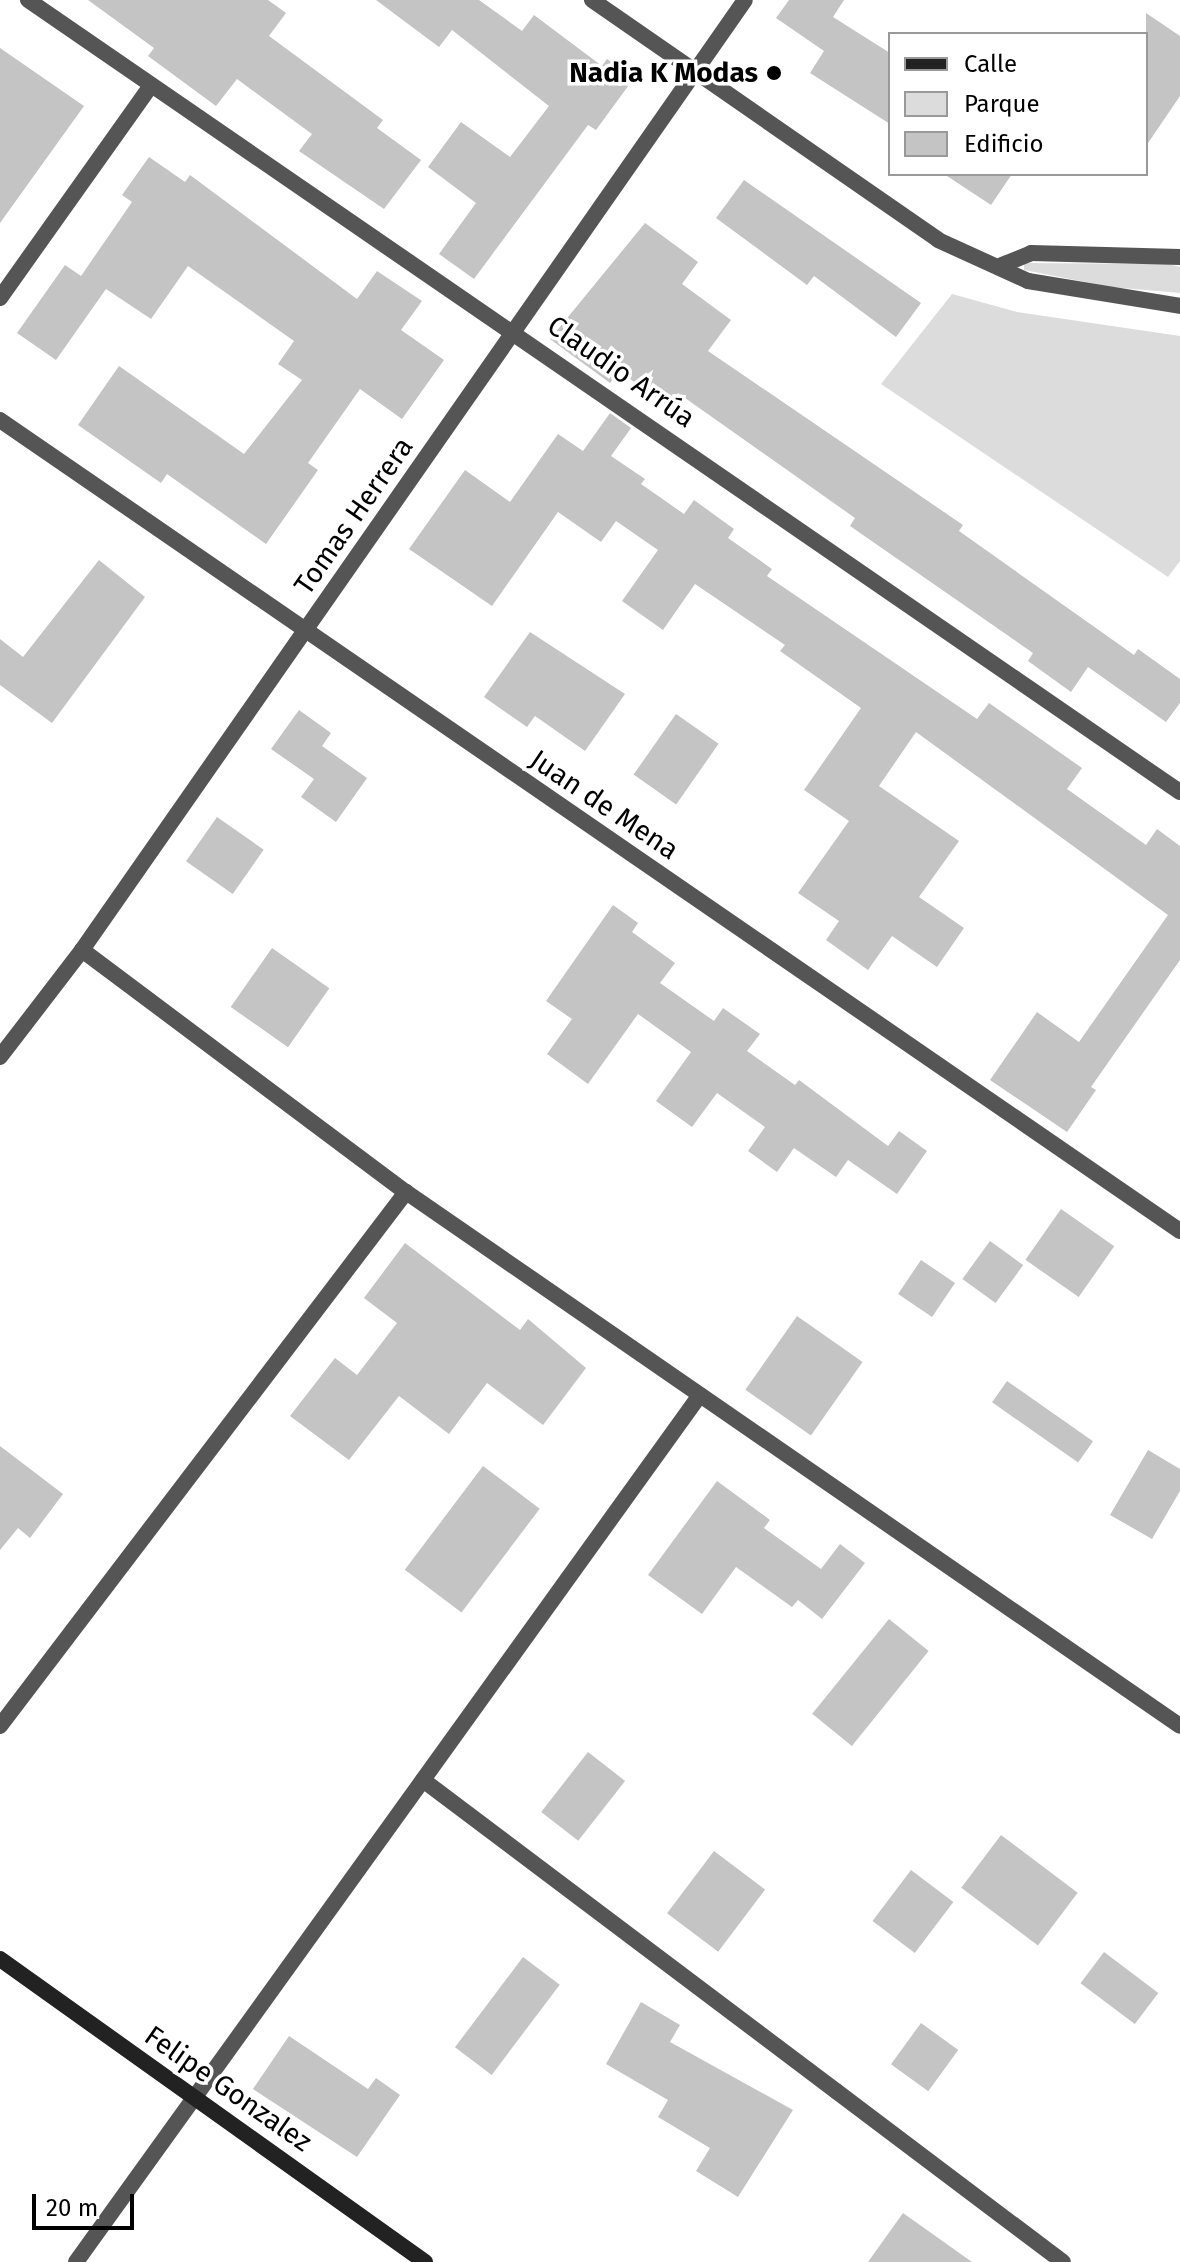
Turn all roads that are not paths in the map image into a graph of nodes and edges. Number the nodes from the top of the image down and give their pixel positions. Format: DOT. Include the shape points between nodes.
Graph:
graph roads {
  1 [pos="28,0"];
  2 [pos="592,0"];
  3 [pos="745,0"];
  4 [pos="697,71"];
  5 [pos="150,87"];
  6 [pos="1180,257"];
  7 [pos="1002,265"];
  8 [pos="0,298"];
  9 [pos="1180,306"];
  10 [pos="516,330"];
  11 [pos="0,420"];
  12 [pos="305,631"];
  13 [pos="1180,792"];
  14 [pos="82,950"];
  15 [pos="0,1057"];
  16 [pos="406,1192"];
  17 [pos="1180,1231"];
  18 [pos="700,1395"];
  19 [pos="0,1726"];
  20 [pos="1180,1726"];
  21 [pos="423,1780"];
  22 [pos="0,1959"];
  23 [pos="195,2098"];
  24 [pos="76,2262"];
  25 [pos="425,2262"];
  26 [pos="1063,2262"];
  1 -- 5 [label="street, Claudio Arrúa"];
  2 -- 4 [label="street"];
  3 -- 4 [label="street, Tomas Herrera"];
  4 -- 7 [label="street" via="938,240"];
  4 -- 10 [label="street, Tomas Herrera"];
  5 -- 8 [label="street"];
  5 -- 10 [label="street, Claudio Arrúa"];
  6 -- 7 [label="street" via="1031,253"];
  7 -- 9 [label="street" via="1028,281"];
  10 -- 12 [label="street, Tomas Herrera"];
  10 -- 13 [label="street, Claudio Arrúa"];
  11 -- 12 [label="street, Juan de Mena"];
  12 -- 14 [label="street, Tomas Herrera"];
  12 -- 17 [label="street, Juan de Mena"];
  14 -- 15 [label="street, Tomas Herrera"];
  14 -- 16 [label="street"];
  16 -- 18 [label="street"];
  16 -- 19 [label="street"];
  18 -- 20 [label="street"];
  18 -- 21 [label="street"];
  21 -- 23 [label="street"];
  21 -- 26 [label="street"];
  22 -- 23 [label="street, Felipe Gonzalez"];
  23 -- 24 [label="street"];
  23 -- 25 [label="street, Felipe Gonzalez"];
}
